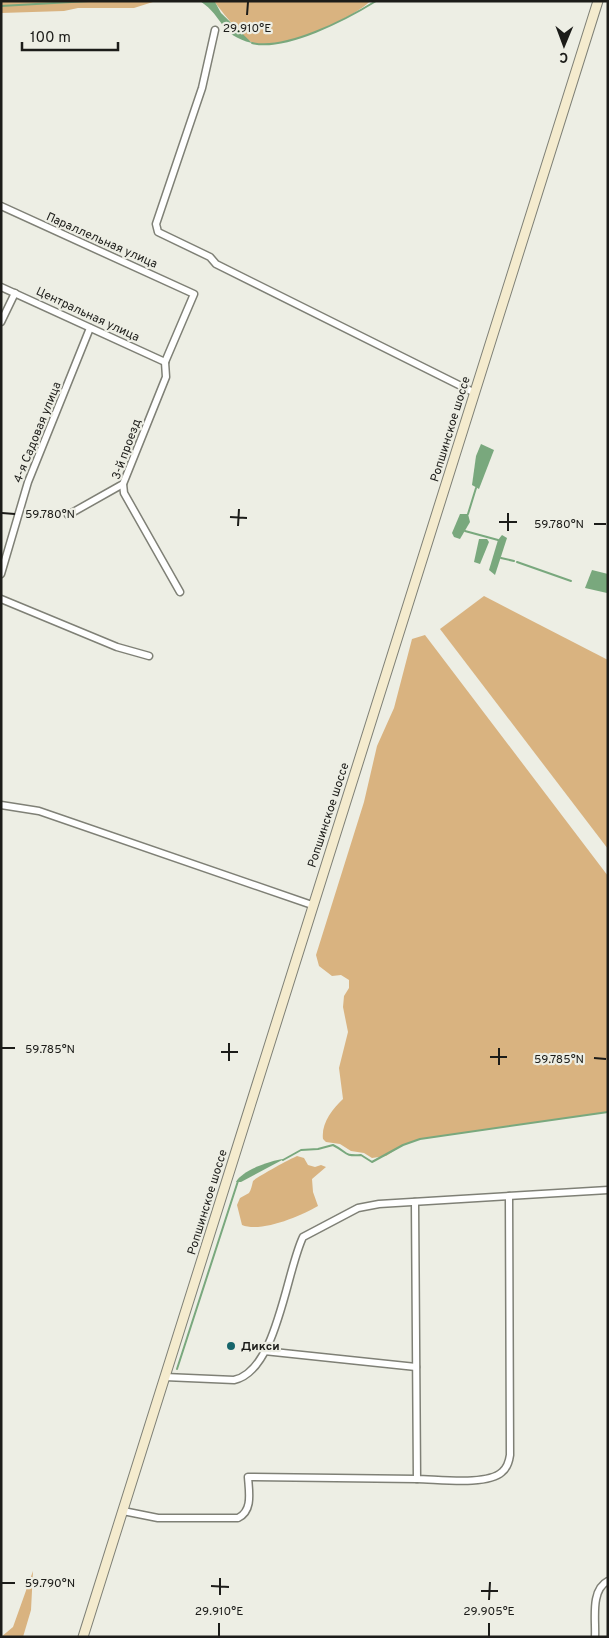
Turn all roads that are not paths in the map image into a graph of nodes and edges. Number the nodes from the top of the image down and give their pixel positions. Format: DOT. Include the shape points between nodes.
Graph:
graph roads {
  1 [pos="598,1"];
  2 [pos="215,30"];
  3 [pos="1,206"];
  4 [pos="1,287"];
  5 [pos="14,293"];
  6 [pos="194,294"];
  7 [pos="1,322"];
  8 [pos="90,328"];
  9 [pos="165,362"];
  10 [pos="475,393"];
  11 [pos="123,484"];
  12 [pos="68,515"];
  13 [pos="1,574"];
  14 [pos="180,592"];
  15 [pos="1,599"];
  16 [pos="149,656"];
  17 [pos="1,805"];
  18 [pos="312,905"];
  19 [pos="608,1190"];
  20 [pos="509,1196"];
  21 [pos="415,1202"];
  22 [pos="264,1350"];
  23 [pos="416,1367"];
  24 [pos="165,1377"];
  25 [pos="417,1479"];
  26 [pos="124,1511"];
  27 [pos="608,1581"];
  28 [pos="83,1637"];
  29 [pos="596,1637"];
  1 -- 10 [label="main road, Ропшинское шоссе"];
  2 -- 10 [label="street" via="202,88 156,224 158,232"];
  3 -- 6 [label="street, Параллельная улица"];
  4 -- 5 [label="street, Центральная улица"];
  5 -- 7 [label="street"];
  5 -- 8 [label="street, Центральная улица"];
  6 -- 9 [label="street, 3-й проезд"];
  8 -- 9 [label="street, Центральная улица"];
  8 -- 13 [label="street, 4-я Садовая улица" via="28,482"];
  9 -- 11 [label="street, 3-й проезд" via="166,377"];
  10 -- 18 [label="main road, Ропшинское шоссе"];
  11 -- 12 [label="street"];
  11 -- 14 [label="street, 3-й проезд" via="124,493"];
  15 -- 16 [label="street" via="117,647"];
  17 -- 18 [label="street" via="39,812"];
  18 -- 24 [label="main road, Ропшинское шоссе"];
  19 -- 20 [label="street"];
  20 -- 21 [label="street"];
  20 -- 25 [label="street" via="508,1464 494,1477 479,1480"];
  21 -- 22 [label="street" via="358,1208 303,1237 270,1342"];
  21 -- 23 [label="street"];
  22 -- 23 [label="street"];
  22 -- 24 [label="street" via="243,1378"];
  23 -- 25 [label="street"];
  24 -- 26 [label="main road, Ропшинское шоссе"];
  25 -- 26 [label="street" via="248,1477 249,1507 238,1518 158,1518"];
  26 -- 28 [label="main road, Ропшинское шоссе"];
  27 -- 29 [label="street" via="596,1594"];
}
